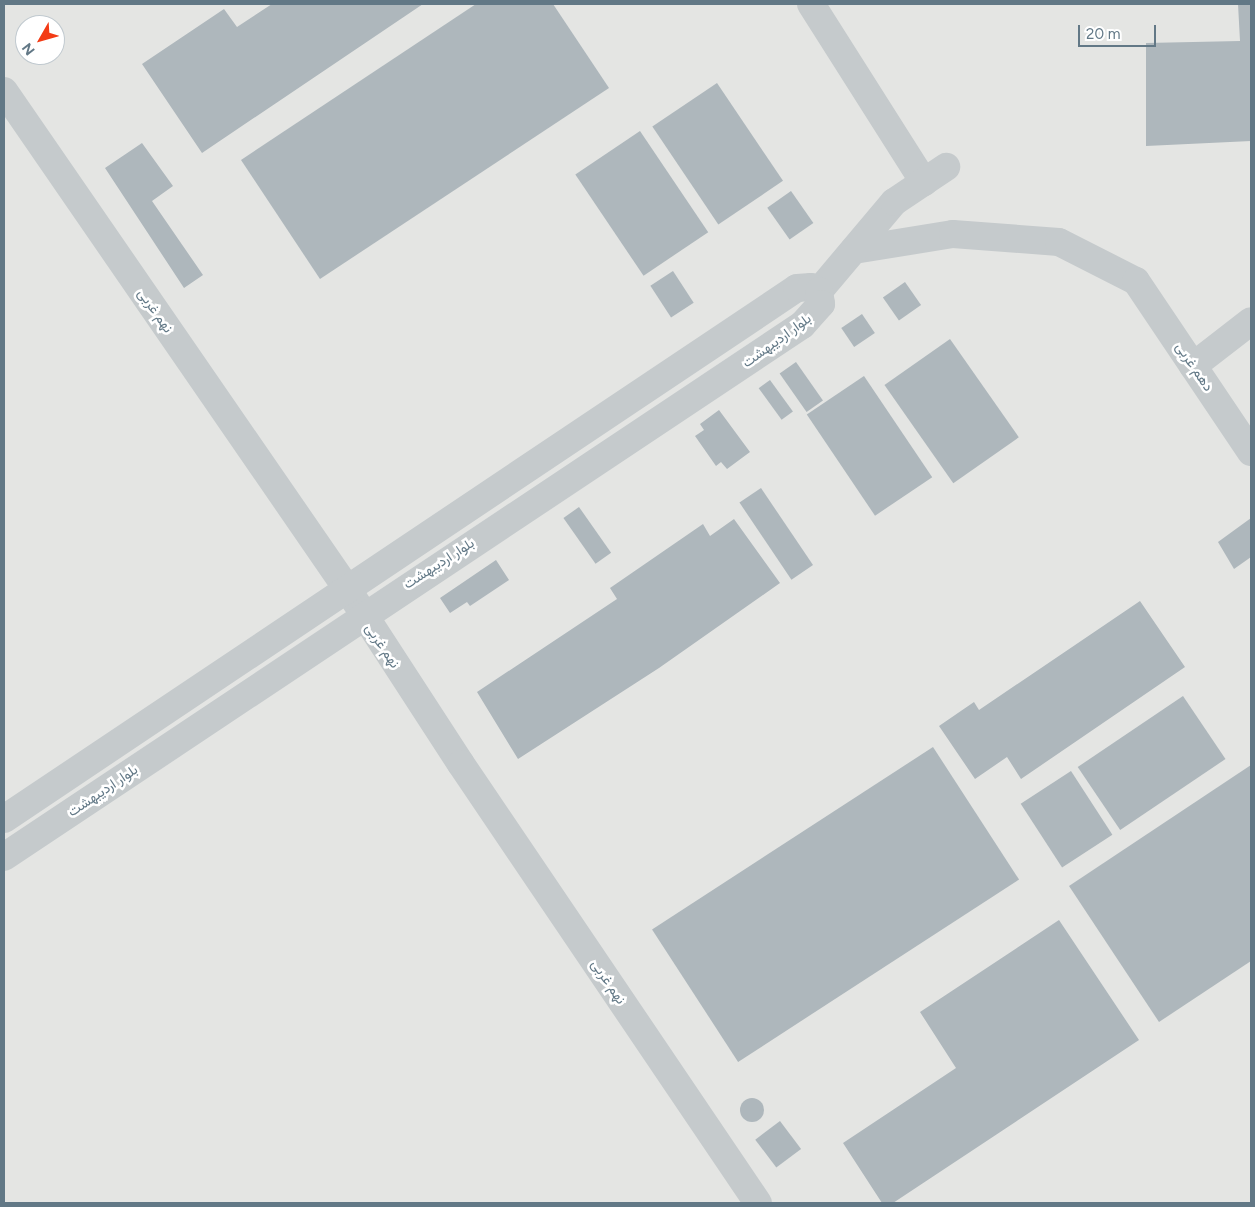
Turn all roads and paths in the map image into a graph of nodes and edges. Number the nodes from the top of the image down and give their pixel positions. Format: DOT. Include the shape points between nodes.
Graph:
graph roads {
  1 [pos="811,4"];
  2 [pos="4,91"];
  3 [pos="946,167"];
  4 [pos="924,182"];
  5 [pos="854,250"];
  6 [pos="819,291"];
  7 [pos="1251,321"];
  8 [pos="1193,366"];
  9 [pos="1251,452"];
  10 [pos="348,590"];
  11 [pos="362,615"];
  12 [pos="4,819"];
  13 [pos="4,857"];
  14 [pos="758,1203"];
  1 -- 4 [label="street"];
  2 -- 10 [label="street, نهم غربی"];
  3 -- 4 [label="street"];
  4 -- 5 [label="street" via="894,202"];
  5 -- 6 [label="street"];
  5 -- 8 [label="street, دهم غربی" via="953,234 1059,242 1136,281"];
  6 -- 10 [label="street, بلوار اردیبهشت" via="812,287 797,288"];
  6 -- 11 [label="street, بلوار اردیبهشت" via="822,304 802,325"];
  7 -- 8 [label="street"];
  8 -- 9 [label="street, دهم غربی"];
  10 -- 11 [label="street, نهم غربی"];
  10 -- 12 [label="street, بلوار اردیبهشت"];
  11 -- 13 [label="street, بلوار اردیبهشت"];
  11 -- 14 [label="street, نهم غربی"];
}
